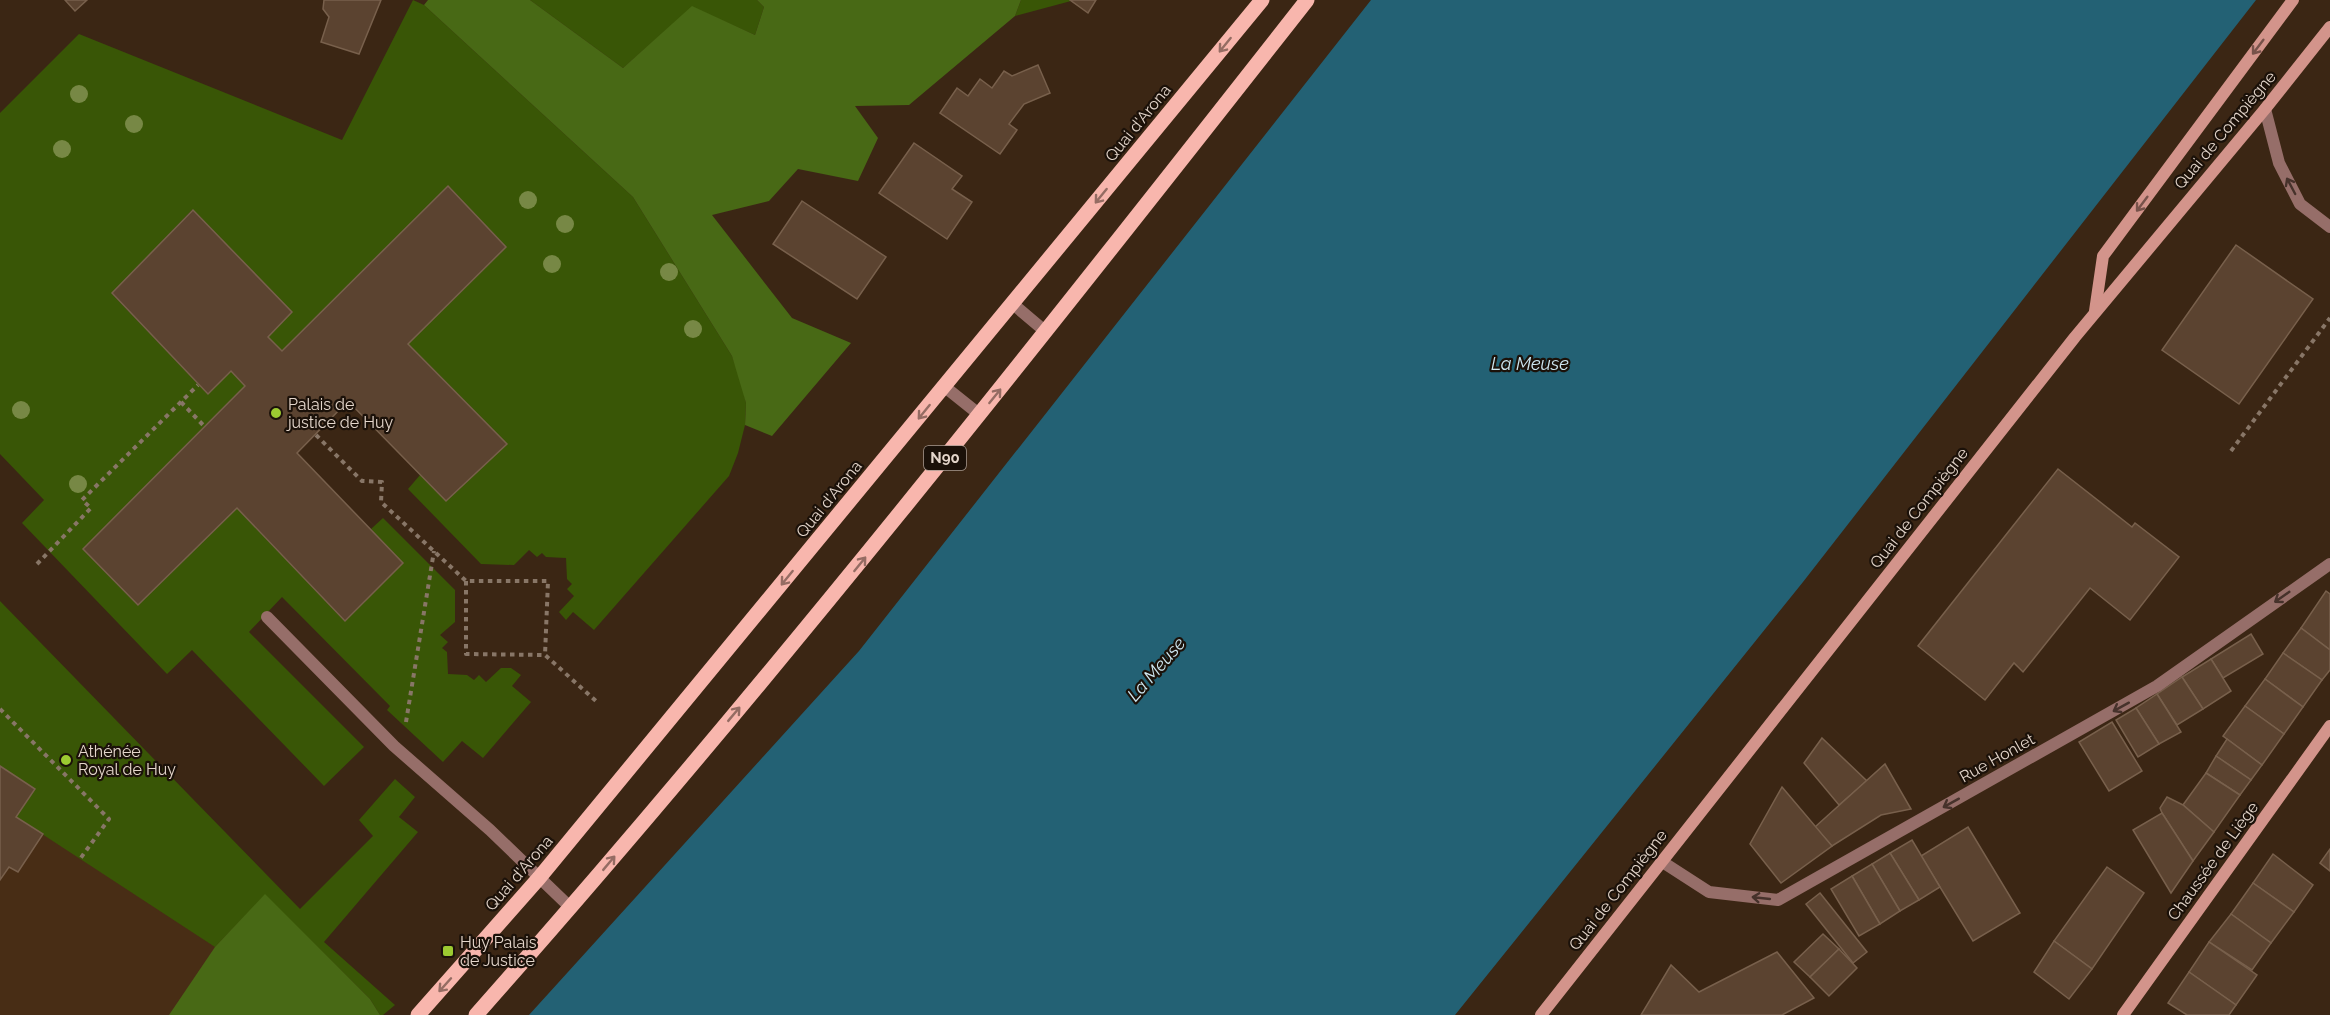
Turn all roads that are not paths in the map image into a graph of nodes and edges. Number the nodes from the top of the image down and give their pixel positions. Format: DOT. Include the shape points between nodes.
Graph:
graph roads {
  1 [pos="1262,0"];
  2 [pos="1307,0"];
  3 [pos="2293,0"];
  4 [pos="2330,27"];
  5 [pos="2265,109"];
  6 [pos="2330,228"];
  7 [pos="1013,304"];
  8 [pos="2095,312"];
  9 [pos="1046,332"];
  10 [pos="945,387"];
  11 [pos="980,415"];
  12 [pos="2330,564"];
  13 [pos="267,617"];
  14 [pos="2330,726"];
  15 [pos="1661,861"];
  16 [pos="539,878"];
  17 [pos="571,908"];
  18 [pos="418,1015"];
  19 [pos="476,1015"];
  20 [pos="1541,1015"];
  21 [pos="2123,1015"];
  1 -- 7 [label="main road, Quai d'Arona / N90, one-way"];
  2 -- 9 [label="main road, N90"];
  3 -- 8 [label="main road, one-way" via="2103,256"];
  4 -- 5 [label="main road, Quai de Compiègne"];
  6 -- 5 [label="street, one-way" via="2300,204 2279,163"];
  5 -- 8 [label="main road, Quai de Compiègne"];
  7 -- 9 [label="street"];
  7 -- 10 [label="main road, Quai d'Arona / N90"];
  8 -- 15 [label="main road, Quai de Compiègne"];
  11 -- 9 [label="main road, N90, one-way"];
  10 -- 11 [label="street"];
  10 -- 16 [label="main road, Quai d'Arona / N90, one-way"];
  17 -- 11 [label="main road, N90, one-way"];
  12 -- 15 [label="street, Rue Honlet, one-way" via="2157,686 1778,900 1708,892"];
  13 -- 16 [label="street" via="394,746"];
  14 -- 21 [label="main road, Chaussée de Liège"];
  15 -- 20 [label="main road, Quai de Compiègne"];
  16 -- 17 [label="street"];
  16 -- 18 [label="main road, Quai d'Arona / N90, one-way"];
  17 -- 19 [label="main road, N90"];
}
